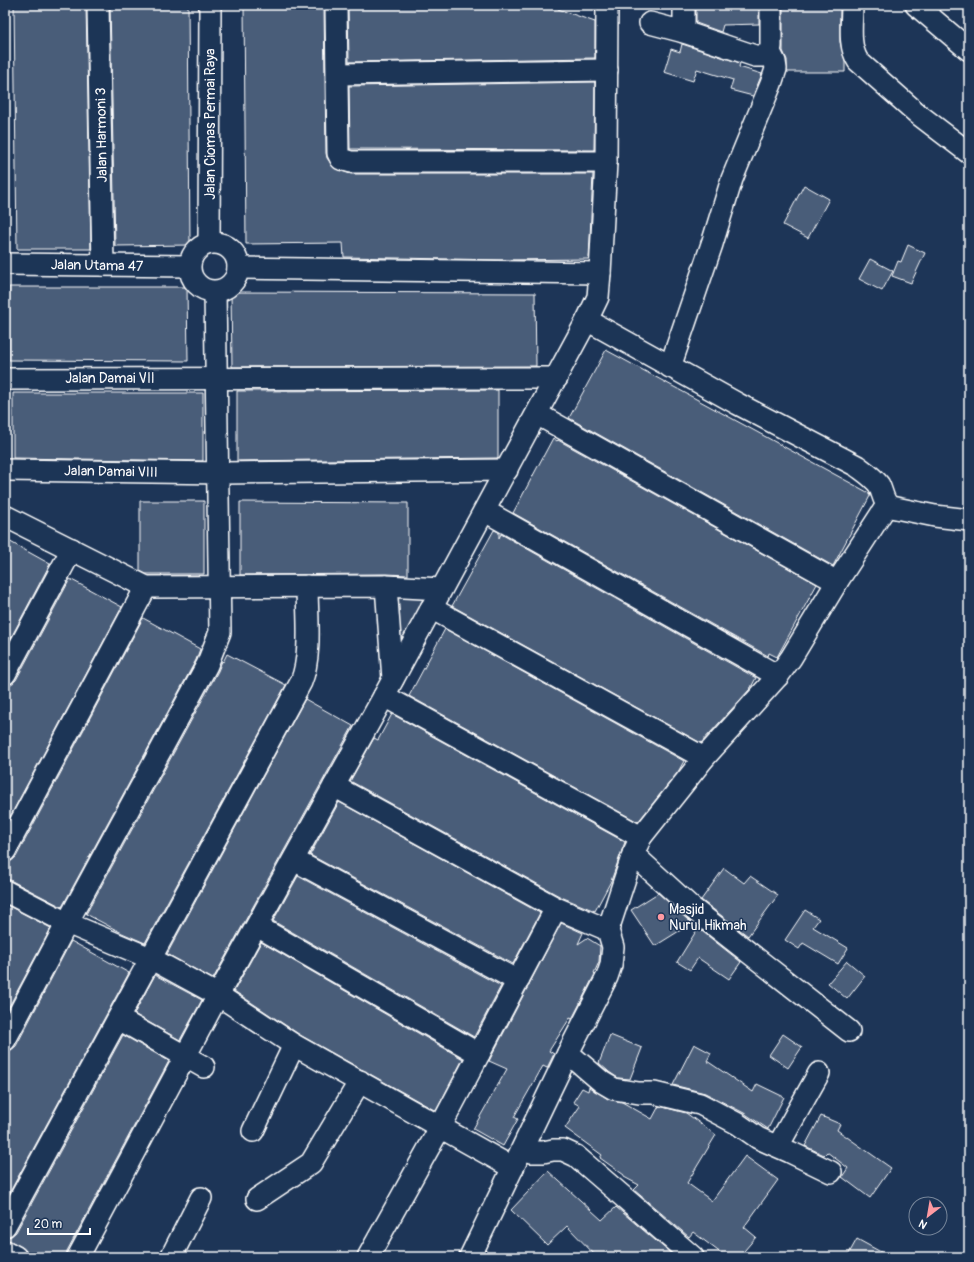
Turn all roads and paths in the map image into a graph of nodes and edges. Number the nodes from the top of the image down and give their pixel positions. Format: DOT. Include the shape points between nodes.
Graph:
graph roads {
  1 [pos="98,5"];
  2 [pos="210,5"];
  3 [pos="336,5"];
  4 [pos="607,5"];
  5 [pos="684,5"];
  6 [pos="771,5"];
  7 [pos="852,5"];
  8 [pos="916,5"];
  9 [pos="650,23"];
  10 [pos="684,32"];
  11 [pos="969,50"];
  12 [pos="770,52"];
  13 [pos="607,70"];
  14 [pos="338,74"];
  15 [pos="969,153"];
  16 [pos="606,162"];
  17 [pos="209,243"];
  18 [pos="5,264"];
  19 [pos="103,265"];
  20 [pos="189,266"];
  21 [pos="238,268"];
  22 [pos="600,273"];
  23 [pos="215,292"];
  24 [pos="588,320"];
  25 [pos="670,366"];
  26 [pos="216,378"];
  27 [pos="556,378"];
  28 [pos="5,379"];
  29 [pos="537,414"];
  30 [pos="5,470"];
  31 [pos="507,470"];
  32 [pos="217,472"];
  33 [pos="887,505"];
  34 [pos="485,511"];
  35 [pos="5,516"];
  36 [pos="969,520"];
  37 [pos="72,549"];
  38 [pos="837,582"];
  39 [pos="146,586"];
  40 [pos="220,586"];
  41 [pos="307,586"];
  42 [pos="386,586"];
  43 [pos="441,589"];
  44 [pos="431,608"];
  45 [pos="5,674"];
  46 [pos="778,676"];
  47 [pos="388,688"];
  48 [pos="704,758"];
  49 [pos="334,786"];
  50 [pos="637,845"];
  51 [pos="5,851"];
  52 [pos="294,860"];
  53 [pos="5,891"];
  54 [pos="556,908"];
  55 [pos="67,923"];
  56 [pos="257,926"];
  57 [pos="608,930"];
  58 [pos="150,958"];
  59 [pos="518,981"];
  60 [pos="218,995"];
  61 [pos="119,1018"];
  62 [pos="849,1031"];
  63 [pos="5,1040"];
  64 [pos="294,1045"];
  65 [pos="568,1053"];
  66 [pos="479,1054"];
  67 [pos="186,1056"];
  68 [pos="204,1067"];
  69 [pos="818,1073"];
  70 [pos="360,1081"];
  71 [pos="441,1126"];
  72 [pos="253,1131"];
  73 [pos="778,1146"];
  74 [pos="523,1149"];
  75 [pos="513,1168"];
  76 [pos="831,1172"];
  77 [pos="201,1198"];
  78 [pos="257,1199"];
  79 [pos="5,1226"];
  80 [pos="5,1251"];
  81 [pos="16,1257"];
  82 [pos="78,1257"];
  83 [pos="171,1257"];
  84 [pos="368,1257"];
  85 [pos="470,1257"];
  86 [pos="693,1257"];
  1 -- 19 [label="street, Jalan Harmoni 3"];
  2 -- 17 [label="street, Jalan Ciomas Permai Raya"];
  3 -- 14 [label="street"];
  4 -- 13 [label="street"];
  5 -- 10 [label="street"];
  6 -- 12 [label="street"];
  7 -- 15 [label="street" via="852,46 853,54 858,61 918,114"];
  8 -- 11 [label="street"];
  9 -- 10 [label="street"];
  10 -- 12 [label="street" via="755,56 764,56"];
  12 -- 25 [label="street" via="776,69 732,179"];
  13 -- 14 [label="street"];
  13 -- 16 [label="street"];
  14 -- 16 [label="street" via="338,153 341,159 346,161"];
  16 -- 22 [label="street"];
  17 -- 20 [label="street" via="195,251"];
  17 -- 21 [label="street" via="224,245 230,249 238,261"];
  18 -- 19 [label="street, Jalan Utama 47"];
  19 -- 20 [label="street, Jalan Utama 47"];
  20 -- 23 [label="street" via="190,274 200,287"];
  21 -- 22 [label="street"];
  21 -- 23 [label="street" via="234,282"];
  22 -- 24 [label="street" via="598,297"];
  23 -- 26 [label="street"];
  24 -- 25 [label="street"];
  24 -- 27 [label="street"];
  25 -- 33 [label="street" via="857,466 878,485"];
  26 -- 27 [label="street, Jalan Damai VII"];
  26 -- 28 [label="street, Jalan Damai VII"];
  26 -- 32 [label="street"];
  27 -- 29 [label="street"];
  29 -- 31 [label="street"];
  29 -- 38 [label="street"];
  30 -- 32 [label="street, Jalan Damai VIII"];
  31 -- 32 [label="street, Jalan Damai VIII"];
  31 -- 34 [label="street"];
  32 -- 40 [label="street"];
  33 -- 36 [label="street" via="896,509"];
  33 -- 38 [label="street"];
  34 -- 43 [label="street"];
  34 -- 46 [label="street"];
  35 -- 37 [label="street"];
  37 -- 39 [label="street"];
  37 -- 45 [label="street"];
  38 -- 46 [label="street"];
  39 -- 40 [label="street"];
  39 -- 51 [label="street"];
  40 -- 41 [label="street"];
  40 -- 55 [label="street" via="220,632 207,665"];
  41 -- 42 [label="street"];
  41 -- 58 [label="street" via="307,656 301,682"];
  42 -- 43 [label="street"];
  42 -- 47 [label="street"];
  43 -- 44 [label="street"];
  44 -- 47 [label="street"];
  44 -- 48 [label="street"];
  46 -- 48 [label="street"];
  47 -- 49 [label="street"];
  47 -- 50 [label="street"];
  48 -- 50 [label="street"];
  49 -- 52 [label="street"];
  49 -- 54 [label="street"];
  50 -- 57 [label="street"];
  50 -- 62 [label="street" via="692,908"];
  52 -- 56 [label="street"];
  52 -- 59 [label="street"];
  53 -- 55 [label="street"];
  54 -- 57 [label="street"];
  54 -- 59 [label="street"];
  55 -- 58 [label="street"];
  55 -- 63 [label="street"];
  56 -- 60 [label="street"];
  56 -- 66 [label="street"];
  57 -- 65 [label="street" via="613,947 611,965"];
  58 -- 60 [label="street"];
  58 -- 61 [label="street"];
  59 -- 66 [label="street"];
  60 -- 64 [label="street"];
  60 -- 67 [label="street"];
  61 -- 67 [label="street"];
  61 -- 79 [label="street"];
  64 -- 70 [label="street"];
  64 -- 72 [label="street"];
  65 -- 73 [label="street" via="614,1089 654,1093 700,1104 758,1138"];
  65 -- 74 [label="street"];
  66 -- 71 [label="street"];
  67 -- 68 [label="street"];
  67 -- 82 [label="street"];
  69 -- 73 [label="street"];
  70 -- 71 [label="street"];
  70 -- 78 [label="street" via="311,1163"];
  71 -- 75 [label="street"];
  71 -- 84 [label="street"];
  73 -- 76 [label="street"];
  74 -- 75 [label="street"];
  74 -- 86 [label="street" via="532,1152 563,1150 576,1156"];
  75 -- 85 [label="street"];
  77 -- 83 [label="street"];
  80 -- 81 [label="street"];
}
